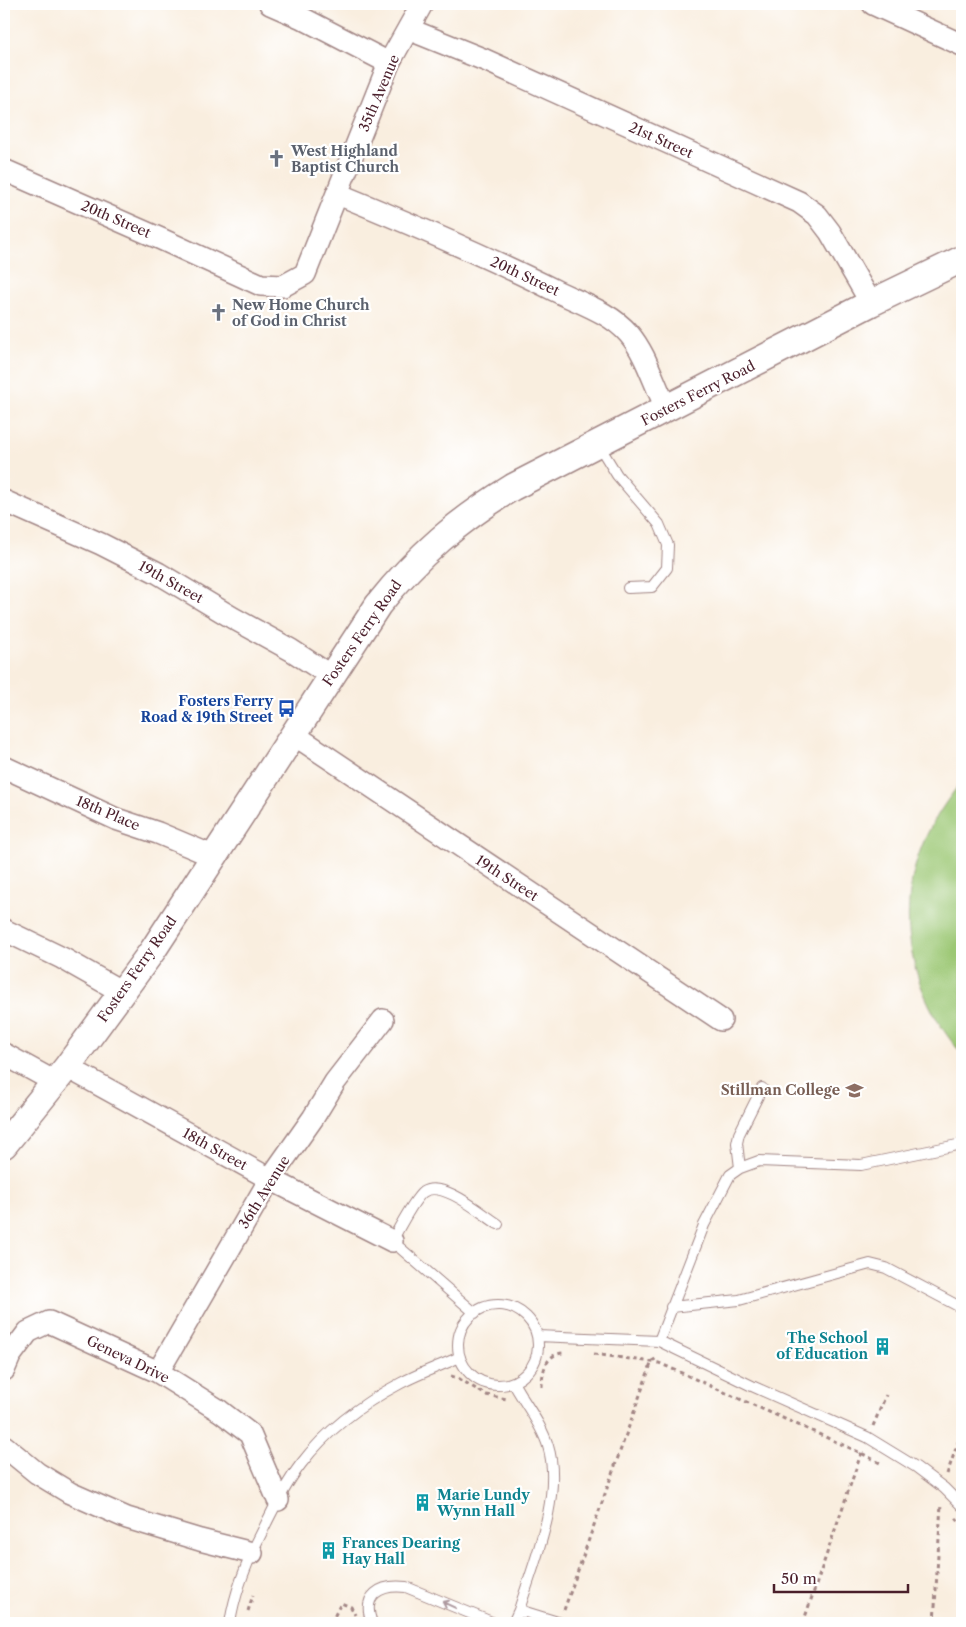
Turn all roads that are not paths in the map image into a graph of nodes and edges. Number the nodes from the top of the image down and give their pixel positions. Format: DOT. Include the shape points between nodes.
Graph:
graph roads {
  1 [pos="270,4"];
  2 [pos="422,4"];
  3 [pos="873,4"];
  4 [pos="408,30"];
  5 [pos="962,45"];
  6 [pos="389,63"];
  7 [pos="4,170"];
  8 [pos="338,194"];
  9 [pos="962,259"];
  10 [pos="284,286"];
  11 [pos="871,303"];
  12 [pos="667,409"];
  13 [pos="598,444"];
  14 [pos="4,501"];
  15 [pos="628,588"];
  16 [pos="332,676"];
  17 [pos="293,734"];
  18 [pos="4,767"];
  19 [pos="214,857"];
  20 [pos="4,930"];
  21 [pos="122,992"];
  22 [pos="383,1020"];
  23 [pos="721,1020"];
  24 [pos="4,1054"];
  25 [pos="61,1075"];
  26 [pos="762,1088"];
  27 [pos="962,1144"];
  28 [pos="4,1145"];
  29 [pos="740,1168"];
  30 [pos="270,1180"];
  31 [pos="498,1224"];
  32 [pos="392,1241"];
  33 [pos="671,1307"];
  34 [pos="962,1308"];
  35 [pos="475,1313"];
  36 [pos="536,1336"];
  37 [pos="659,1341"];
  38 [pos="460,1357"];
  39 [pos="4,1370"];
  40 [pos="158,1372"];
  41 [pos="512,1382"];
  42 [pos="4,1446"];
  43 [pos="278,1500"];
  44 [pos="962,1506"];
  45 [pos="252,1553"];
  46 [pos="519,1610"];
  47 [pos="562,1619"];
  48 [pos="230,1623"];
  49 [pos="372,1623"];
  50 [pos="494,1623"];
  51 [pos="513,1623"];
  1 -- 6 [label="street"];
  2 -- 4 [label="street, 35th Avenue"];
  3 -- 5 [label="street"];
  4 -- 6 [label="street, 35th Avenue"];
  4 -- 11 [label="street, 21st Street" via="485,60 799,202 817,215 830,232"];
  6 -- 8 [label="street, 35th Avenue"];
  7 -- 10 [label="street, 20th Street" via="261,285"];
  8 -- 10 [label="street, 35th Avenue" via="305,274"];
  8 -- 12 [label="street, 20th Street" via="498,263 615,320 642,354"];
  9 -- 11 [label="street, Fosters Ferry Road"];
  11 -- 12 [label="street, Fosters Ferry Road"];
  12 -- 13 [label="street, Fosters Ferry Road"];
  13 -- 15 [label="lane" via="617,475 659,524 668,545 667,568 652,587"];
  13 -- 16 [label="street, Fosters Ferry Road" via="513,487 434,543 378,605"];
  14 -- 16 [label="street, 19th Street" via="158,573"];
  16 -- 17 [label="street, Fosters Ferry Road"];
  17 -- 19 [label="street, Fosters Ferry Road"];
  17 -- 23 [label="street, 19th Street"];
  18 -- 19 [label="street, 18th Place" via="116,819"];
  19 -- 21 [label="street, Fosters Ferry Road"];
  20 -- 21 [label="street"];
  21 -- 25 [label="street, Fosters Ferry Road"];
  22 -- 30 [label="street, 36th Avenue" via="335,1082"];
  24 -- 25 [label="street, 18th Street"];
  25 -- 28 [label="street, Fosters Ferry Road"];
  25 -- 30 [label="street, 18th Street"];
  26 -- 29 [label="lane" via="739,1134"];
  27 -- 29 [label="lane" via="861,1165 759,1161"];
  29 -- 33 [label="lane" via="730,1175 717,1197"];
  30 -- 32 [label="street, 18th Street"];
  30 -- 40 [label="street, 36th Avenue"];
  31 -- 32 [label="lane" via="453,1194 436,1188 420,1196"];
  32 -- 35 [label="lane"];
  33 -- 34 [label="lane" via="739,1300 870,1264 886,1268"];
  33 -- 37 [label="lane"];
  35 -- 36 [label="lane" via="499,1305 512,1308 532,1324"];
  35 -- 38 [label="lane" via="460,1332"];
  36 -- 37 [label="lane"];
  36 -- 41 [label="lane" via="536,1358 522,1376"];
  37 -- 44 [label="lane" via="867,1437 944,1488"];
  38 -- 41 [label="lane" via="475,1378 500,1385"];
  38 -- 43 [label="lane" via="401,1383 330,1432 301,1464"];
  39 -- 40 [label="street, Geneva Drive" via="28,1332 49,1322"];
  40 -- 43 [label="street, Geneva Drive" via="250,1434"];
  41 -- 46 [label="lane" via="538,1424 553,1466 552,1499"];
  42 -- 45 [label="street" via="70,1494 126,1518"];
  43 -- 45 [label="lane"];
  45 -- 48 [label="lane"];
  46 -- 47 [label="lane"];
  46 -- 51 [label="lane"];
  50 -- 49 [label="lane, one-way" via="406,1587 394,1586 383,1588 373,1596 368,1605"];
}
